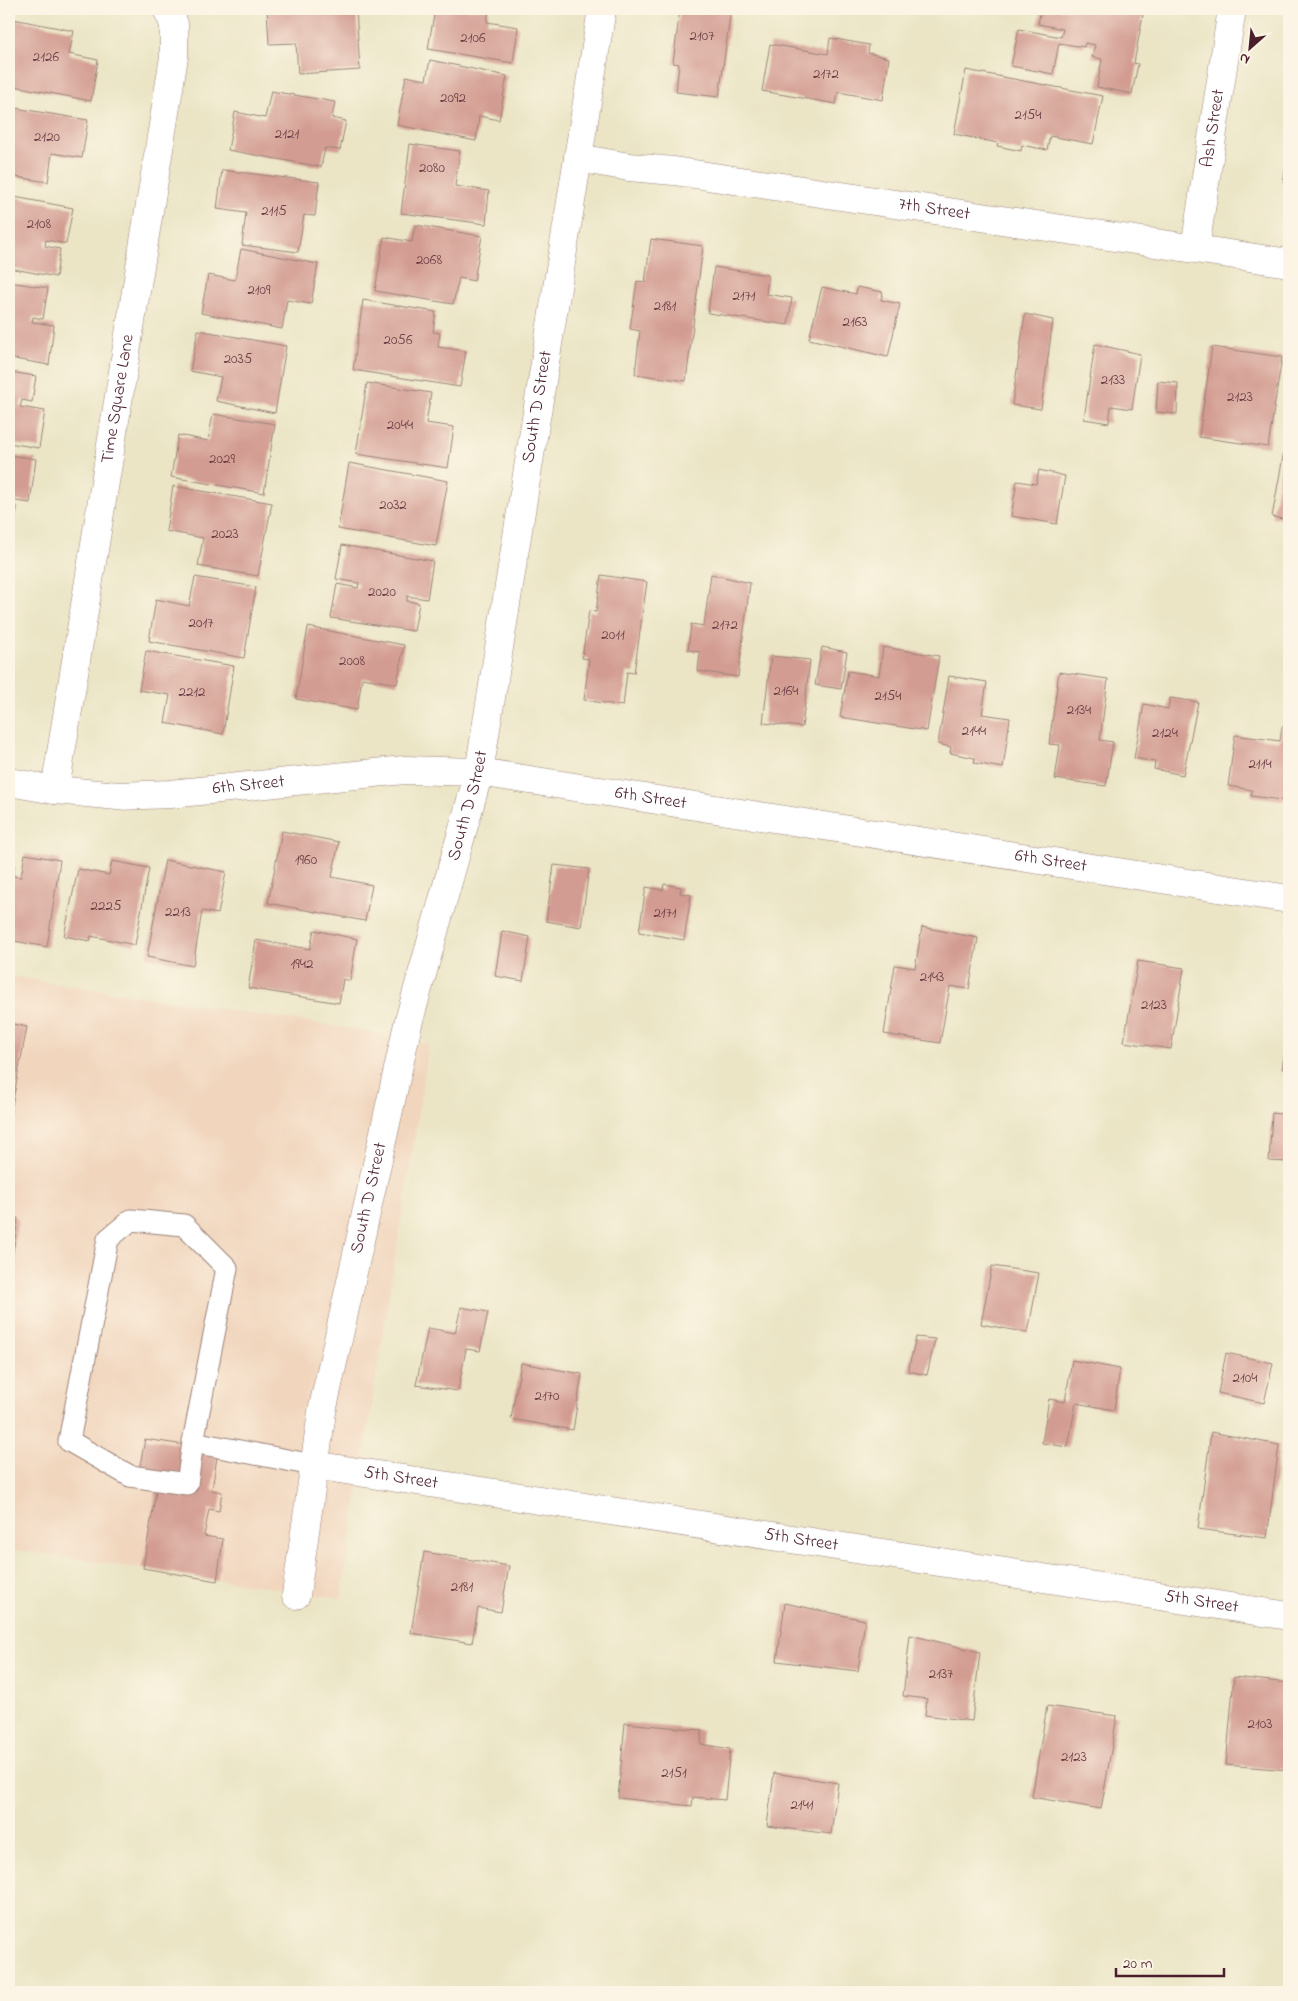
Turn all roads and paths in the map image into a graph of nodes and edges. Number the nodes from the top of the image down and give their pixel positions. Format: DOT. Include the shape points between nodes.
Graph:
graph roads {
  1 [pos="167,9"];
  2 [pos="602,9"];
  3 [pos="1232,9"];
  4 [pos="578,158"];
  5 [pos="1195,248"];
  6 [pos="1289,263"];
  7 [pos="478,772"];
  8 [pos="9,782"];
  9 [pos="55,790"];
  10 [pos="1289,899"];
  11 [pos="193,1442"];
  12 [pos="313,1464"];
  13 [pos="296,1595"];
  14 [pos="1289,1616"];
  1 -- 9 [label="street, Time Square Lane" via="174,24 174,57"];
  2 -- 4 [label="street, South D Street"];
  3 -- 5 [label="street, Ash Street"];
  4 -- 5 [label="street, 7th Street"];
  4 -- 7 [label="street, South D Street"];
  5 -- 6 [label="street, 7th Street"];
  7 -- 9 [label="street, 6th Street" via="404,770 170,794 118,796"];
  7 -- 10 [label="street, 6th Street"];
  7 -- 12 [label="street, South D Street" via="408,1024"];
  8 -- 9 [label="street, 6th Street"];
  11 -- 11 [label="lane" via="227,1268 184,1225 131,1220 108,1239 69,1441 130,1476 187,1484"];
  11 -- 12 [label="lane"];
  12 -- 13 [label="street, South D Street"];
  12 -- 14 [label="street, 5th Street"];
}
